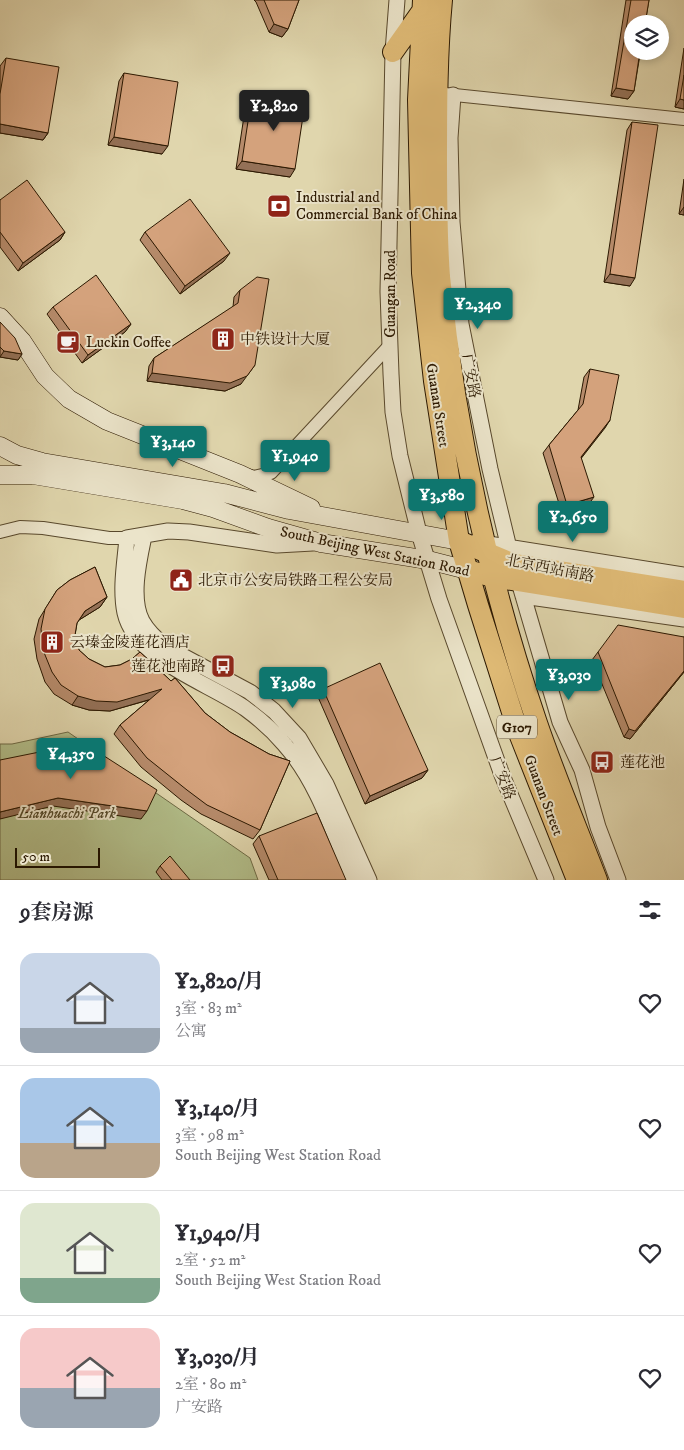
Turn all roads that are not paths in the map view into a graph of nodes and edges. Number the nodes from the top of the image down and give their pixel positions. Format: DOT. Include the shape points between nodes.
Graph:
graph roads {
  1 [pos="397,0"];
  2 [pos="442,0"];
  3 [pos="423,5"];
  4 [pos="393,52"];
  5 [pos="445,94"];
  6 [pos="684,120"];
  7 [pos="0,317"];
  8 [pos="390,345"];
  9 [pos="0,446"];
  10 [pos="240,474"];
  11 [pos="3,476"];
  12 [pos="336,519"];
  13 [pos="0,532"];
  14 [pos="419,533"];
  15 [pos="144,536"];
  16 [pos="127,538"];
  17 [pos="459,541"];
  18 [pos="320,542"];
  19 [pos="486,548"];
  20 [pos="428,560"];
  21 [pos="468,570"];
  22 [pos="516,572"];
  23 [pos="684,575"];
  24 [pos="493,577"];
  25 [pos="684,591"];
  26 [pos="684,608"];
  27 [pos="684,619"];
  28 [pos="598,827"];
  29 [pos="353,880"];
  30 [pos="369,880"];
  31 [pos="546,880"];
  32 [pos="577,880"];
  33 [pos="598,880"];
  34 [pos="618,880"];
  1 -- 4 [label="street"];
  2 -- 5 [label="main road, Guanan Street / G107"];
  3 -- 4 [label="main road"];
  3 -- 17 [label="main road, Guanan Street / G107" via="418,100 422,273 434,381"];
  4 -- 8 [label="street, Guangan Road" via="388,292"];
  5 -- 6 [label="street"];
  5 -- 19 [label="main road, Guanan Street / G107" via="437,213 440,274 454,388"];
  5 -- 22 [label="street, 广安路" via="461,324 490,469"];
  7 -- 10 [label="main road" via="22,341 45,376 69,399 107,421"];
  8 -- 10 [label="street" via="271,473 254,477"];
  8 -- 14 [label="street, Guangan Road" via="393,412"];
  9 -- 12 [label="main road, South Beijing West Station Road" via="42,462 224,492"];
  10 -- 12 [label="main road"];
  11 -- 18 [label="main road, South Beijing West Station Road" via="33,475 183,500"];
  12 -- 14 [label="main road, South Beijing West Station Road"];
  13 -- 16 [label="street" via="20,527 43,528"];
  14 -- 17 [label="main road, 北京西站南路"];
  14 -- 20 [label="street, Guangan Road"];
  15 -- 16 [label="street"];
  15 -- 18 [label="street" via="168,531 277,545"];
  15 -- 30 [label="street" via="136,597 141,620 166,647 250,692 274,710 299,738 330,791"];
  16 -- 29 [label="street" via="123,602 133,634 158,658 246,709 286,746 312,787"];
  17 -- 19 [label="main road, 北京西站南路"];
  17 -- 21 [label="main road, Guanan Street / G107"];
  18 -- 20 [label="main road, South Beijing West Station Road"];
  19 -- 22 [label="main road, 北京西站南路"];
  19 -- 24 [label="main road, Guanan Street / G107"];
  20 -- 21 [label="main road, South Beijing West Station Road"];
  20 -- 31 [label="street, 广安路" via="487,735"];
  21 -- 24 [label="main road, South Beijing West Station Road"];
  21 -- 32 [label="main road, Guanan Street / G107" via="518,731"];
  22 -- 23 [label="street"];
  22 -- 24 [label="main road, South Beijing West Station Road"];
  22 -- 25 [label="main road, 北京西站南路"];
  22 -- 26 [label="main road, South Beijing West Station Road"];
  22 -- 27 [label="street"];
  22 -- 28 [label="street, 广安路" via="560,722 582,770"];
  24 -- 33 [label="main road, Guanan Street / G107" via="537,725"];
  28 -- 33 [label="street"];
  28 -- 34 [label="street, 广安路"];
}
